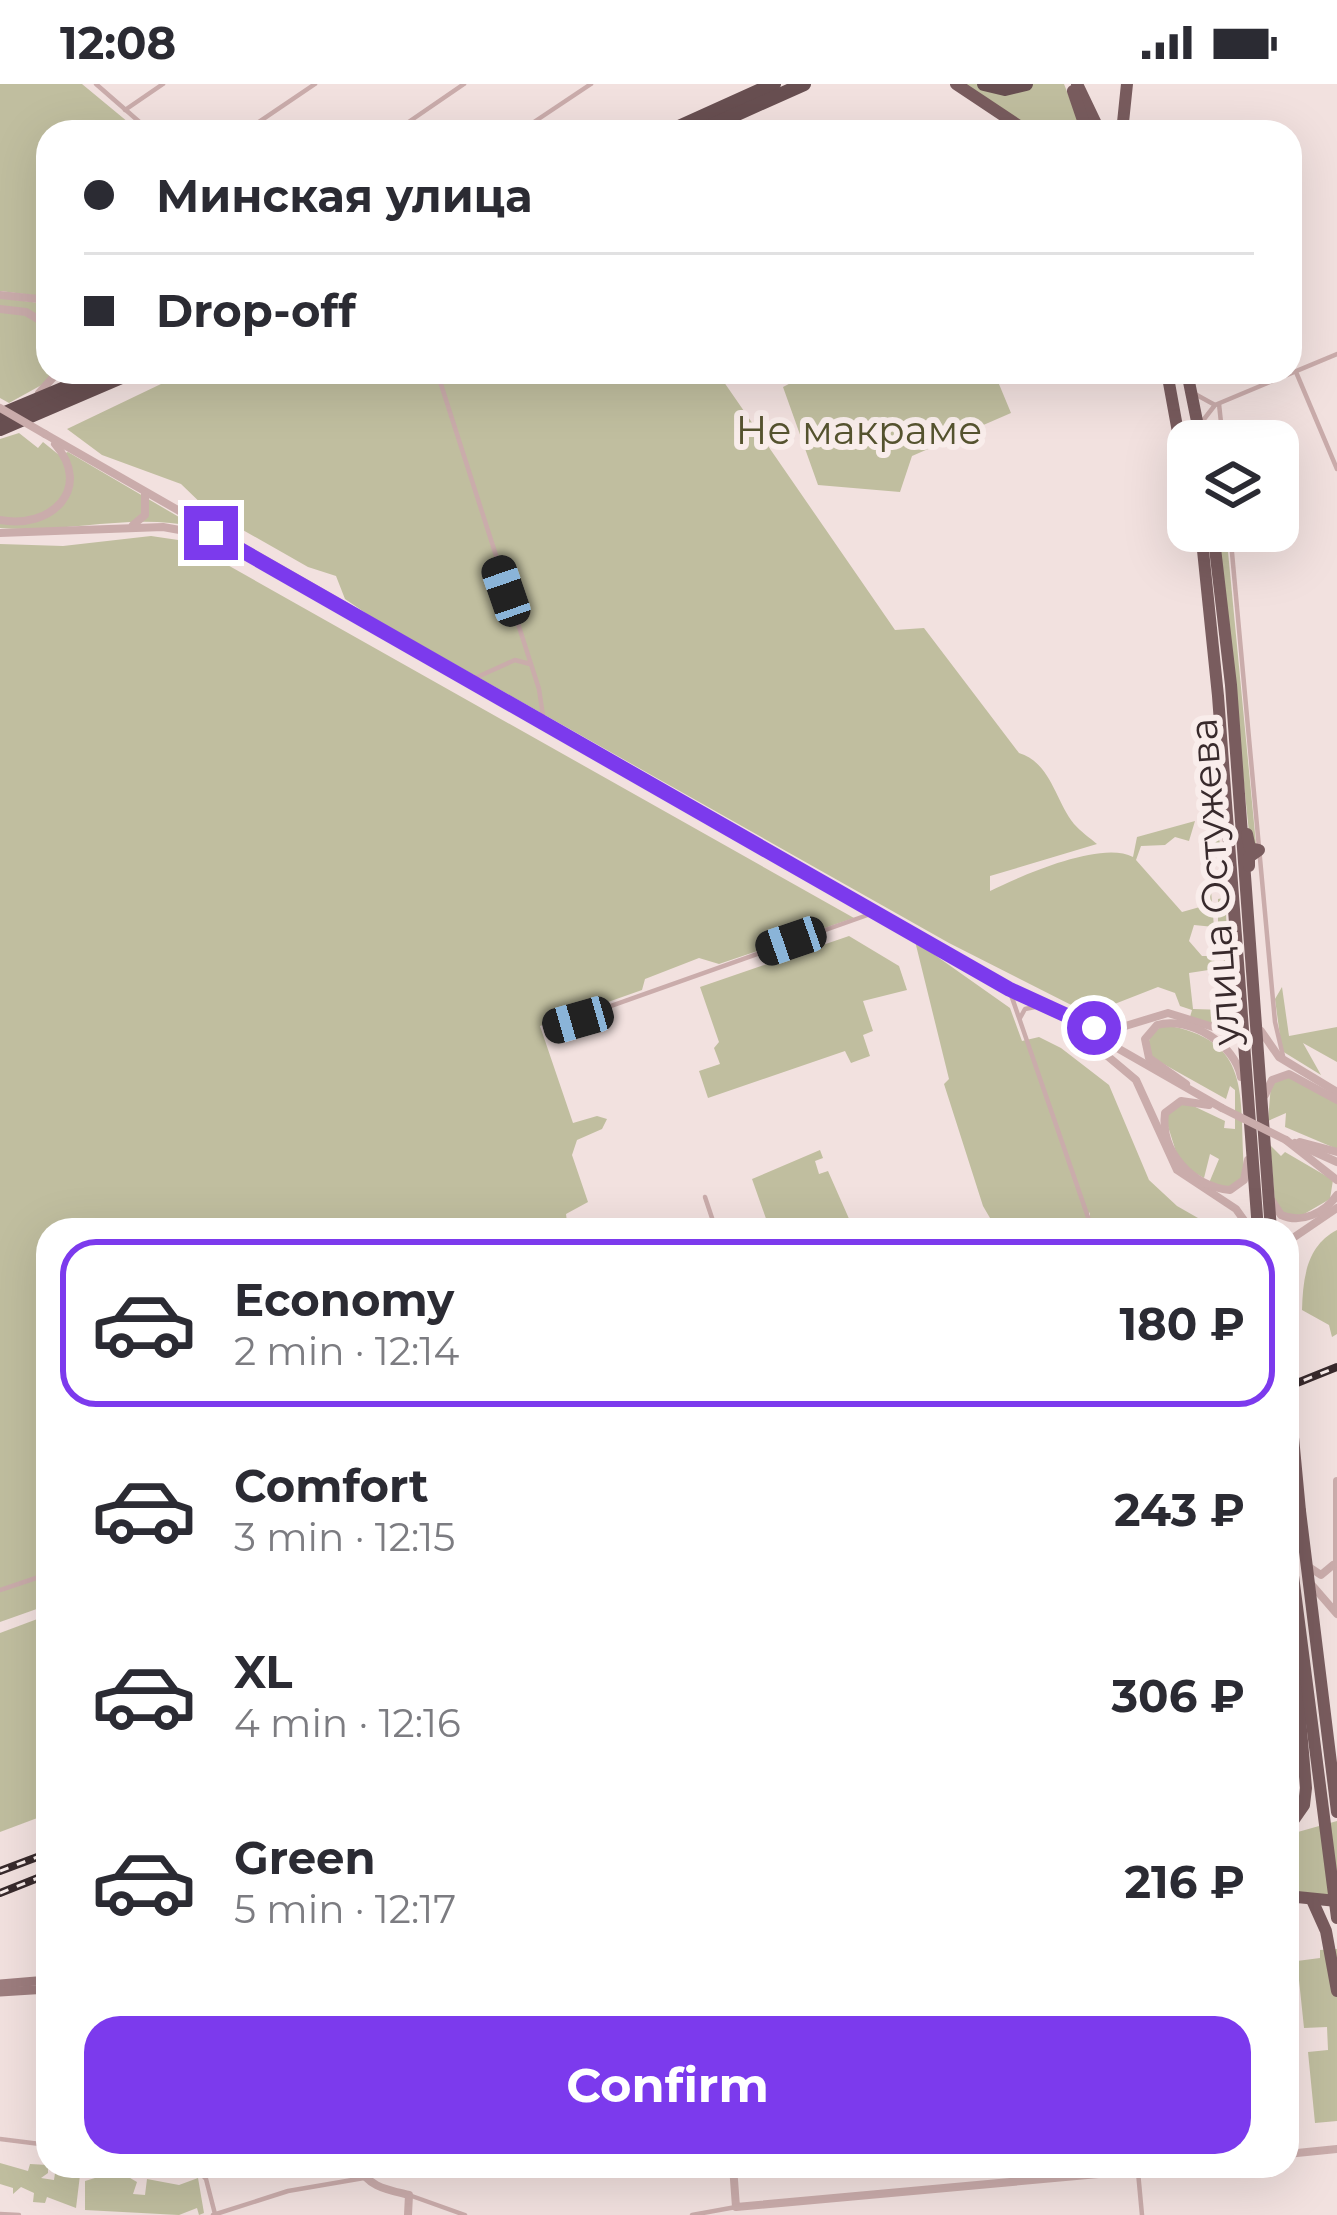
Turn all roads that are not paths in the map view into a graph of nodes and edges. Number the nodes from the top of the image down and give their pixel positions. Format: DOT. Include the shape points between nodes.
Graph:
graph roads {
  1 [pos="96,84"];
  2 [pos="163,84"];
  3 [pos="315,84"];
  4 [pos="464,84"];
  5 [pos="591,84"];
  6 [pos="774,84"];
  7 [pos="804,84"];
  8 [pos="956,84"];
  9 [pos="984,84"];
  10 [pos="1026,84"];
  11 [pos="1074,84"];
  12 [pos="1127,84"];
  13 [pos="125,110"];
  14 [pos="137,120"];
  15 [pos="262,120"];
  16 [pos="412,120"];
  17 [pos="537,120"];
  18 [pos="694,120"];
  19 [pos="724,120"];
  20 [pos="1010,120"];
  21 [pos="1084,120"];
  22 [pos="1094,120"];
  23 [pos="1123,120"];
  24 [pos="0,296"];
  25 [pos="36,299"];
  26 [pos="0,309"];
  27 [pos="36,318"];
  28 [pos="1337,354"];
  29 [pos="1302,369"];
  30 [pos="47,384"];
  31 [pos="71,384"];
  32 [pos="105,384"];
  33 [pos="441,384"];
  34 [pos="1172,384"];
  35 [pos="1175,384"];
  36 [pos="1189,384"];
  37 [pos="1191,384"];
  38 [pos="1266,384"];
  39 [pos="1301,384"];
  40 [pos="1217,404"];
  41 [pos="0,411"];
  42 [pos="1178,420"];
  43 [pos="1189,420"];
  44 [pos="1194,420"];
  45 [pos="1202,420"];
  46 [pos="1220,420"];
  47 [pos="0,431"];
  48 [pos="45,434"];
  49 [pos="1337,470"];
  50 [pos="145,494"];
  51 [pos="0,520"];
  52 [pos="126,527"];
  53 [pos="0,532"];
  54 [pos="1199,552"];
  55 [pos="1215,552"];
  56 [pos="1232,552"];
  57 [pos="244,553"];
  58 [pos="530,664"];
  59 [pos="470,680"];
  60 [pos="1231,686"];
  61 [pos="543,722"];
  62 [pos="1259,850"];
  63 [pos="876,912"];
  64 [pos="1233,922"];
  65 [pos="1250,939"];
  66 [pos="1009,989"];
  67 [pos="1040,1006"];
  68 [pos="1051,1013"];
  69 [pos="1020,1018"];
  70 [pos="546,1029"];
  71 [pos="1298,1069"];
  72 [pos="1337,1096"];
  73 [pos="1246,1105"];
  74 [pos="1222,1108"];
  75 [pos="1262,1114"];
  76 [pos="1249,1137"];
  77 [pos="1286,1140"];
  78 [pos="1265,1149"];
  79 [pos="1337,1152"];
  80 [pos="1337,1162"];
  81 [pos="1337,1180"];
  82 [pos="1337,1195"];
  83 [pos="705,1197"];
  84 [pos="1337,1208"];
  85 [pos="712,1218"];
  86 [pos="1088,1218"];
  87 [pos="1244,1218"];
  88 [pos="1253,1218"];
  89 [pos="1270,1218"];
  90 [pos="1299,1234"];
  91 [pos="1337,1481"];
  92 [pos="1299,1500"];
  93 [pos="1300,1511"];
  94 [pos="1334,1563"];
  95 [pos="1304,1567"];
  96 [pos="36,1578"];
  97 [pos="0,1590"];
  98 [pos="1337,1610"];
  99 [pos="1299,1622"];
  100 [pos="1299,1701"];
  101 [pos="1299,1813"];
  102 [pos="1337,1814"];
  103 [pos="1299,1825"];
  104 [pos="1299,1899"];
  105 [pos="1337,1901"];
  106 [pos="1313,1902"];
  107 [pos="1337,1918"];
  108 [pos="36,1984"];
  109 [pos="0,1989"];
  110 [pos="1337,1991"];
  111 [pos="0,2139"];
  112 [pos="36,2144"];
  113 [pos="1337,2149"];
  114 [pos="1299,2153"];
  115 [pos="205,2178"];
  116 [pos="364,2178"];
  117 [pos="734,2178"];
  118 [pos="1069,2178"];
  119 [pos="1139,2178"];
  120 [pos="409,2195"];
  121 [pos="736,2207"];
  122 [pos="227,2212"];
  123 [pos="0,2214"];
  124 [pos="697,2214"];
  125 [pos="19,2215"];
  126 [pos="214,2215"];
  127 [pos="408,2215"];
  128 [pos="465,2215"];
  129 [pos="1142,2215"];
  1 -- 13 [label="street"];
  2 -- 13 [label="street"];
  3 -- 15 [label="street"];
  4 -- 16 [label="street"];
  5 -- 17 [label="street"];
  6 -- 18 [label="highway"];
  7 -- 19 [label="highway"];
  8 -- 20 [label="main road"];
  9 -- 10 [label="highway"];
  11 -- 21 [label="main road"];
  11 -- 22 [label="main road"];
  12 -- 23 [label="main road"];
  13 -- 14 [label="street"];
  24 -- 25 [label="street"];
  26 -- 27 [label="street"];
  28 -- 29 [label="street"];
  30 -- 41 [label="street"];
  31 -- 41 [label="highway"];
  32 -- 47 [label="highway"];
  33 -- 58 [label="street"];
  34 -- 42 [label="main road"];
  35 -- 43 [label="main road"];
  36 -- 44 [label="main road"];
  37 -- 40 [label="street" via="1199,399"];
  38 -- 40 [label="street"];
  39 -- 49 [label="street"];
  40 -- 45 [label="street"];
  40 -- 46 [label="street"];
  41 -- 48 [label="street, bridge"];
  48 -- 50 [label="street"];
  48 -- 51 [label="street" via="71,470 66,498 45,518"];
  50 -- 52 [label="street" via="145,515"];
  50 -- 57 [label="street"];
  52 -- 53 [label="street"];
  52 -- 57 [label="street" via="199,532"];
  54 -- 64 [label="main road, улица Остужева"];
  55 -- 60 [label="main road, улица Остужева"];
  56 -- 62 [label="street"];
  57 -- 59 [label="street"];
  58 -- 59 [label="street" via="515,660"];
  58 -- 61 [label="street"];
  59 -- 61 [label="street"];
  60 -- 62 [label="main road" via="1248,845"];
  60 -- 65 [label="main road, улица Остужева"];
  61 -- 63 [label="street"];
  62 -- 65 [label="main road" via="1249,860"];
  62 -- 71 [label="street" via="1277,1040"];
  63 -- 66 [label="street"];
  63 -- 70 [label="street"];
  64 -- 67 [label="street" via="1234,1009 1220,1026 1168,1013 1109,1031"];
  64 -- 73 [label="main road, улица Остужева"];
  65 -- 71 [label="street" via="1263,1039"];
  65 -- 75 [label="main road, улица Остужева"];
  66 -- 67 [label="street"];
  66 -- 69 [label="street"];
  67 -- 68 [label="street"];
  67 -- 69 [label="street"];
  68 -- 74 [label="street"];
  68 -- 87 [label="street" via="1130,1072 1177,1170"];
  69 -- 86 [label="street"];
  71 -- 72 [label="street"];
  72 -- 75 [label="street" via="1283,1074 1269,1082"];
  73 -- 74 [label="street" via="1228,1048 1182,1024 1151,1028 1149,1058"];
  73 -- 76 [label="main road, улица Остужева"];
  74 -- 76 [label="street" via="1188,1100 1168,1107 1164,1126 1182,1168 1212,1187 1235,1188 1246,1175"];
  74 -- 77 [label="street, bridge"];
  75 -- 78 [label="main road, улица Остужева"];
  76 -- 88 [label="main road, улица Остужева"];
  77 -- 79 [label="street"];
  77 -- 80 [label="street"];
  77 -- 81 [label="street"];
  78 -- 82 [label="street" via="1281,1215 1305,1217"];
  78 -- 89 [label="main road, улица Остужева"];
  83 -- 85 [label="street"];
  84 -- 90 [label="street"];
  91 -- 94 [label="street"];
  92 -- 93 [label="main road, bridge"];
  93 -- 94 [label="street" via="1309,1568 1321,1575"];
  93 -- 95 [label="main road"];
  94 -- 98 [label="street"];
  95 -- 98 [label="street"];
  95 -- 102 [label="main road"];
  96 -- 97 [label="street"];
  99 -- 107 [label="main road, bridge"];
  100 -- 101 [label="main road" via="1306,1788"];
  102 -- 103 [label="main road"];
  104 -- 106 [label="main road"];
  105 -- 106 [label="main road"];
  106 -- 110 [label="main road"];
  108 -- 109 [label="main road"];
  111 -- 112 [label="street"];
  113 -- 114 [label="street"];
  115 -- 126 [label="street"];
  116 -- 120 [label="street"];
  116 -- 122 [label="street"];
  117 -- 121 [label="street"];
  118 -- 121 [label="street"];
  119 -- 129 [label="street"];
  120 -- 127 [label="street"];
  120 -- 128 [label="street"];
  121 -- 124 [label="street"];
  122 -- 126 [label="street"];
  123 -- 125 [label="street"];
}
